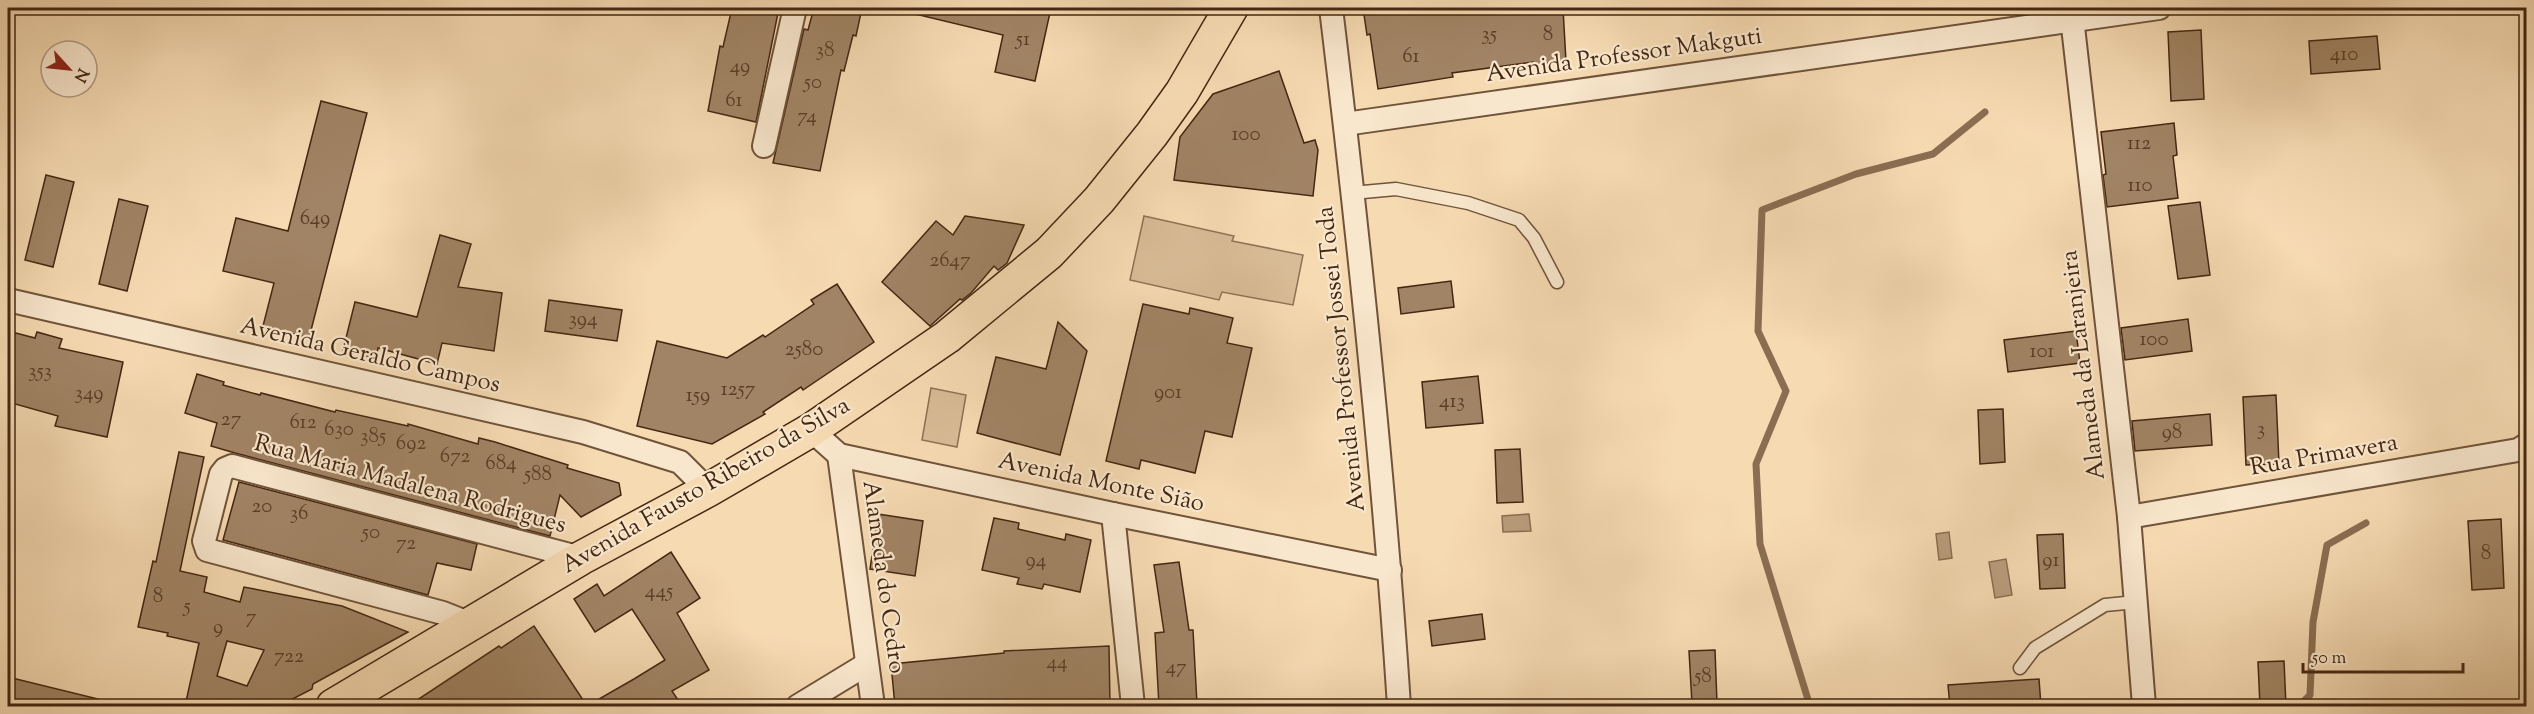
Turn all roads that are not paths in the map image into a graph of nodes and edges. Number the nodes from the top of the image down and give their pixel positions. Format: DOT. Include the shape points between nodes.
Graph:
graph roads {
  1 [pos="795,8"];
  2 [pos="1231,8"];
  3 [pos="1331,8"];
  4 [pos="2159,8"];
  5 [pos="2072,18"];
  6 [pos="1345,124"];
  7 [pos="764,146"];
  8 [pos="1353,193"];
  9 [pos="1557,282"];
  10 [pos="8,300"];
  11 [pos="811,430"];
  12 [pos="2526,445"];
  13 [pos="839,455"];
  14 [pos="708,490"];
  15 [pos="1113,514"];
  16 [pos="2129,517"];
  17 [pos="581,558"];
  18 [pos="1390,570"];
  19 [pos="2136,602"];
  20 [pos="471,624"];
  21 [pos="867,664"];
  22 [pos="2020,668"];
  23 [pos="333,706"];
  24 [pos="798,706"];
  25 [pos="873,706"];
  26 [pos="1133,706"];
  27 [pos="1399,706"];
  28 [pos="2144,706"];
  1 -- 7 [label="street"];
  2 -- 11 [label="main road, Avenida Fausto Ribeiro da Silva" via="1182,92 1152,134 1099,200 1049,253 947,337"];
  3 -- 6 [label="street, Avenida Professor Jossei Toda"];
  4 -- 5 [label="street, Avenida Professor Makguti"];
  5 -- 6 [label="street, Avenida Professor Makguti"];
  5 -- 16 [label="street, Alameda da Laranjeira"];
  6 -- 8 [label="street, Avenida Professor Jossei Toda"];
  8 -- 9 [label="lane" via="1396,189 1468,203 1519,220 1534,238"];
  8 -- 18 [label="street, Avenida Professor Jossei Toda"];
  10 -- 14 [label="street, Avenida Geraldo Campos" via="583,432 680,462"];
  11 -- 13 [label="street, Avenida Monte Sião"];
  11 -- 14 [label="main road, Avenida Fausto Ribeiro da Silva"];
  12 -- 16 [label="street, Rua Primavera" via="2518,450"];
  13 -- 15 [label="street, Avenida Monte Sião"];
  13 -- 21 [label="street, Alameda do Cedro"];
  14 -- 17 [label="main road, Avenida Fausto Ribeiro da Silva"];
  15 -- 18 [label="street, Avenida Monte Sião"];
  15 -- 26 [label="street"];
  16 -- 19 [label="street, Alameda da Laranjeira"];
  17 -- 20 [label="main road, Avenida Fausto Ribeiro da Silva"];
  17 -- 20 [label="street, Rua Maria Madalena Rodrigues" via="232,466 221,474 204,541 207,550 443,613"];
  18 -- 27 [label="street, Avenida Professor Jossei Toda"];
  19 -- 22 [label="lane" via="2105,605 2035,648"];
  19 -- 28 [label="street, Alameda da Laranjeira"];
  20 -- 23 [label="main road, Avenida Fausto Ribeiro da Silva"];
  21 -- 24 [label="street"];
  21 -- 25 [label="street, Alameda do Cedro"];
}
